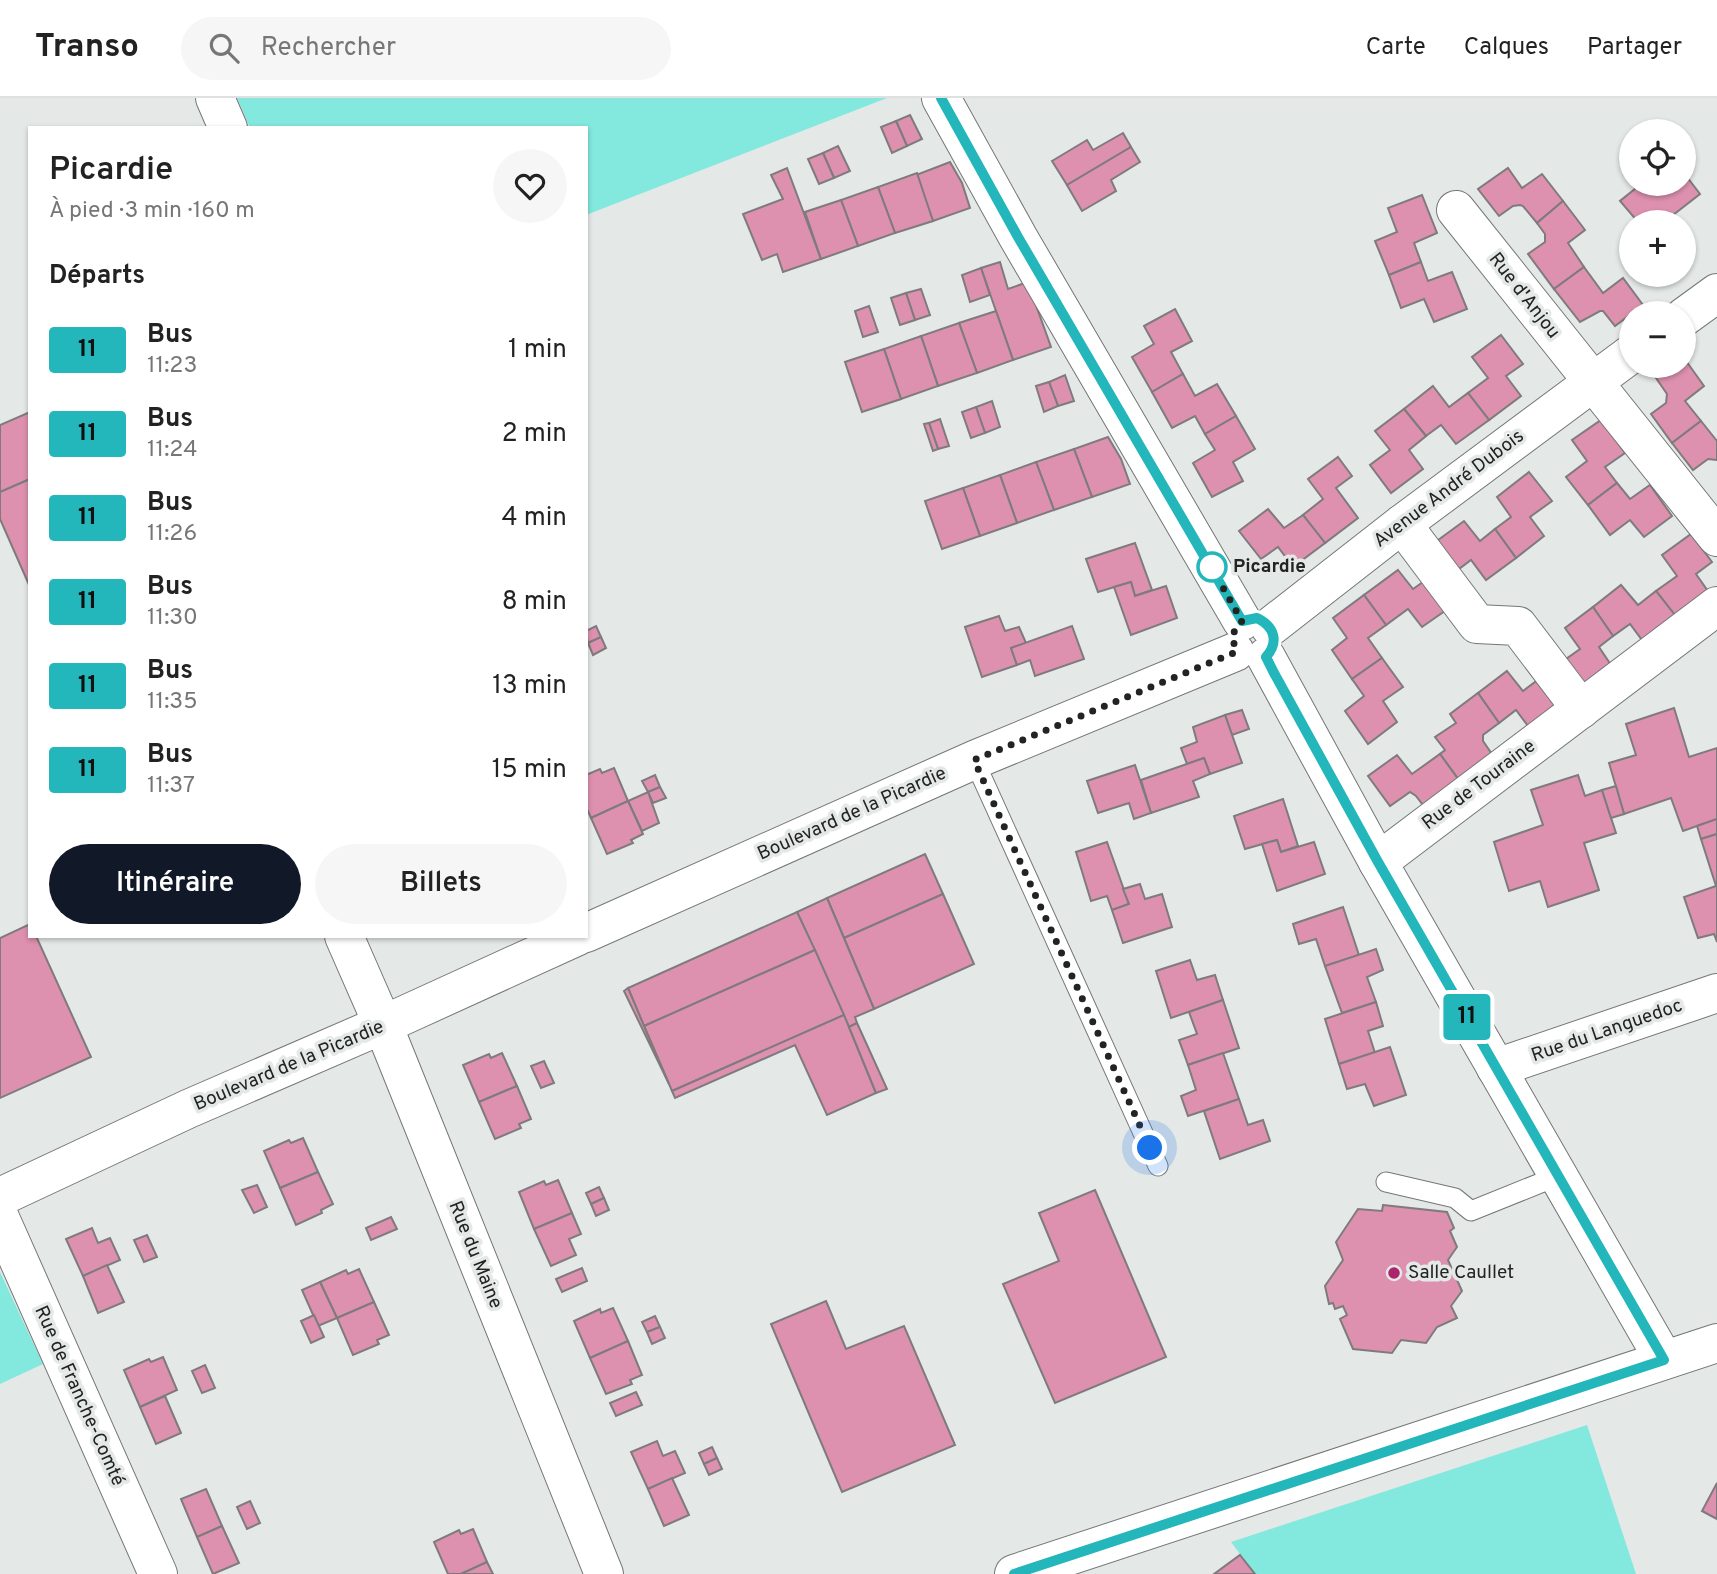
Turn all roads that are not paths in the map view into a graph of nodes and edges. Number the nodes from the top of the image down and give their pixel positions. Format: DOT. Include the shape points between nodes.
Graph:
graph roads {
  1 [pos="215,98"];
  2 [pos="941,98"];
  3 [pos="227,126"];
  4 [pos="1456,210"];
  5 [pos="1717,293"];
  6 [pos="1696,308"];
  7 [pos="1619,363"];
  8 [pos="1592,382"];
  9 [pos="1402,524"];
  10 [pos="1717,537"];
  11 [pos="1717,606"];
  12 [pos="1254,639"];
  13 [pos="1581,709"];
  14 [pos="974,760"];
  15 [pos="1378,862"];
  16 [pos="588,932"];
  17 [pos="345,938"];
  18 [pos="574,938"];
  19 [pos="1717,993"];
  20 [pos="383,1025"];
  21 [pos="1496,1068"];
  22 [pos="1158,1166"];
  23 [pos="1559,1178"];
  24 [pos="1386,1182"];
  25 [pos="0,1197"];
  26 [pos="0,1218"];
  27 [pos="1717,1343"];
  28 [pos="1664,1360"];
  29 [pos="158,1574"];
  30 [pos="604,1574"];
  31 [pos="1014,1574"];
  1 -- 3 [label="street"];
  2 -- 12 [label="street"];
  4 -- 8 [label="street, Rue d'Anjou"];
  5 -- 6 [label="street"];
  7 -- 8 [label="street, Avenue André Dubois"];
  8 -- 9 [label="street, Avenue André Dubois"];
  8 -- 10 [label="street"];
  9 -- 12 [label="street, Avenue André Dubois"];
  9 -- 13 [label="street" via="1477,624 1518,626"];
  11 -- 13 [label="street, Rue de Touraine"];
  12 -- 14 [label="street, Boulevard de la Picardie"];
  12 -- 15 [label="street"];
  13 -- 15 [label="street, Rue de Touraine"];
  14 -- 16 [label="street, Boulevard de la Picardie"];
  14 -- 22 [label="lane"];
  15 -- 21 [label="street"];
  17 -- 20 [label="street, Rue du Maine"];
  18 -- 20 [label="street, Boulevard de la Picardie"];
  19 -- 21 [label="street, Rue du Languedoc"];
  20 -- 25 [label="street, Boulevard de la Picardie"];
  20 -- 30 [label="street, Rue du Maine"];
  21 -- 23 [label="street"];
  23 -- 24 [label="lane" via="1471,1210 1455,1198"];
  23 -- 28 [label="street"];
  26 -- 29 [label="street, Rue de Franche-Comté"];
  27 -- 28 [label="street"];
  28 -- 31 [label="street"];
}
